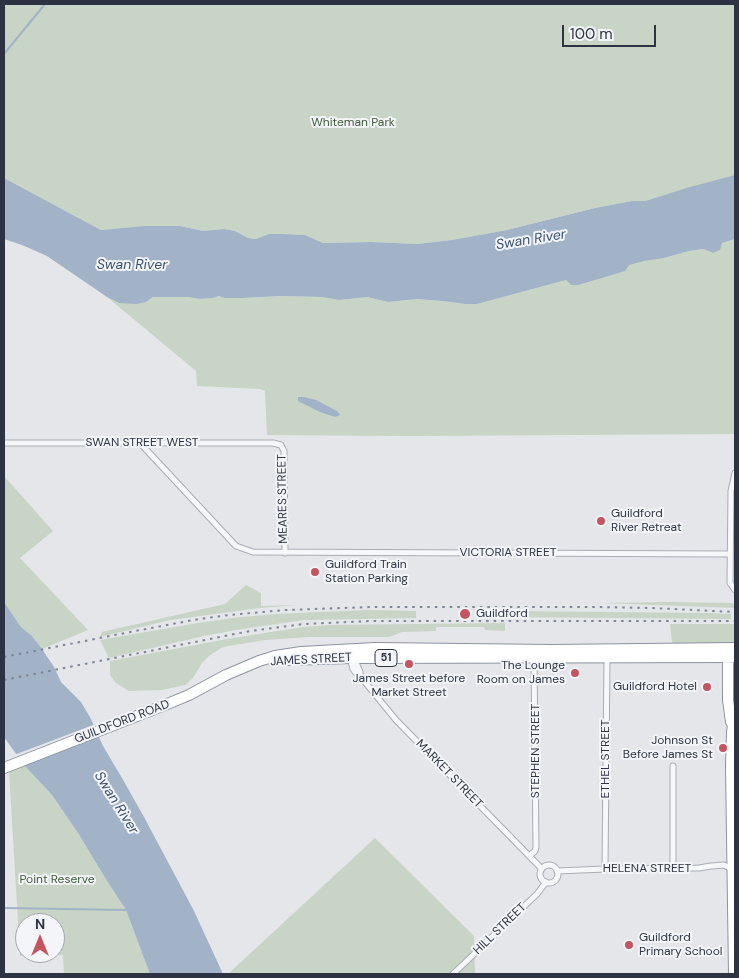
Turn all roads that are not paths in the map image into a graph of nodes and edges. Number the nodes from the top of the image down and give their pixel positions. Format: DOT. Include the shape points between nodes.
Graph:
graph roads {
  1 [pos="4,443"];
  2 [pos="140,443"];
  3 [pos="281,445"];
  4 [pos="735,473"];
  5 [pos="285,552"];
  6 [pos="730,554"];
  7 [pos="734,588"];
  8 [pos="388,648"];
  9 [pos="524,650"];
  10 [pos="732,652"];
  11 [pos="352,653"];
  12 [pos="607,654"];
  13 [pos="429,658"];
  14 [pos="535,658"];
  15 [pos="238,669"];
  16 [pos="735,711"];
  17 [pos="732,732"];
  18 [pos="673,766"];
  19 [pos="4,768"];
  20 [pos="529,856"];
  21 [pos="542,869"];
  22 [pos="605,869"];
  23 [pos="673,869"];
  24 [pos="734,869"];
  25 [pos="557,871"];
  26 [pos="546,882"];
  27 [pos="453,974"];
  28 [pos="734,974"];
  1 -- 2 [label="street, SWAN STREET WEST"];
  2 -- 3 [label="street, SWAN STREET WEST"];
  2 -- 5 [label="street" via="236,546 253,552"];
  3 -- 5 [label="street, MEARES STREET" via="284,451"];
  4 -- 6 [label="street" via="731,491"];
  5 -- 6 [label="street, VICTORIA STREET"];
  6 -- 7 [label="street" via="730,583"];
  8 -- 9 [label="highway, JAMES STREET / 51"];
  8 -- 11 [label="highway, JAMES STREET / 51"];
  8 -- 13 [label="highway" via="394,655"];
  9 -- 12 [label="highway, JAMES STREET / 51"];
  9 -- 14 [label="street"];
  10 -- 12 [label="highway, JAMES STREET / 51"];
  10 -- 17 [label="highway" via="728,700"];
  11 -- 13 [label="highway, JAMES STREET / 51"];
  11 -- 15 [label="highway, JAMES STREET / 51" via="277,660"];
  11 -- 20 [label="street, MARKET STREET" via="360,676 396,720"];
  12 -- 14 [label="highway, JAMES STREET / 51"];
  12 -- 22 [label="street, ETHEL STREET"];
  13 -- 14 [label="highway, JAMES STREET / 51"];
  14 -- 20 [label="street, STEPHEN STREET" via="536,847"];
  15 -- 19 [label="highway, GUILDFORD ROAD / 51" via="166,705"];
  16 -- 17 [label="highway"];
  17 -- 24 [label="highway"];
  18 -- 23 [label="street"];
  20 -- 21 [label="street, MARKET STREET"];
  21 -- 25 [label="street" via="548,866"];
  21 -- 26 [label="street" via="541,875"];
  22 -- 23 [label="street, HELENA STREET"];
  22 -- 25 [label="street, HELENA STREET"];
  23 -- 24 [label="street, HELENA STREET" via="724,866"];
  24 -- 28 [label="highway"];
  25 -- 26 [label="street" via="556,880"];
  26 -- 27 [label="street, HILL STREET"];
}
